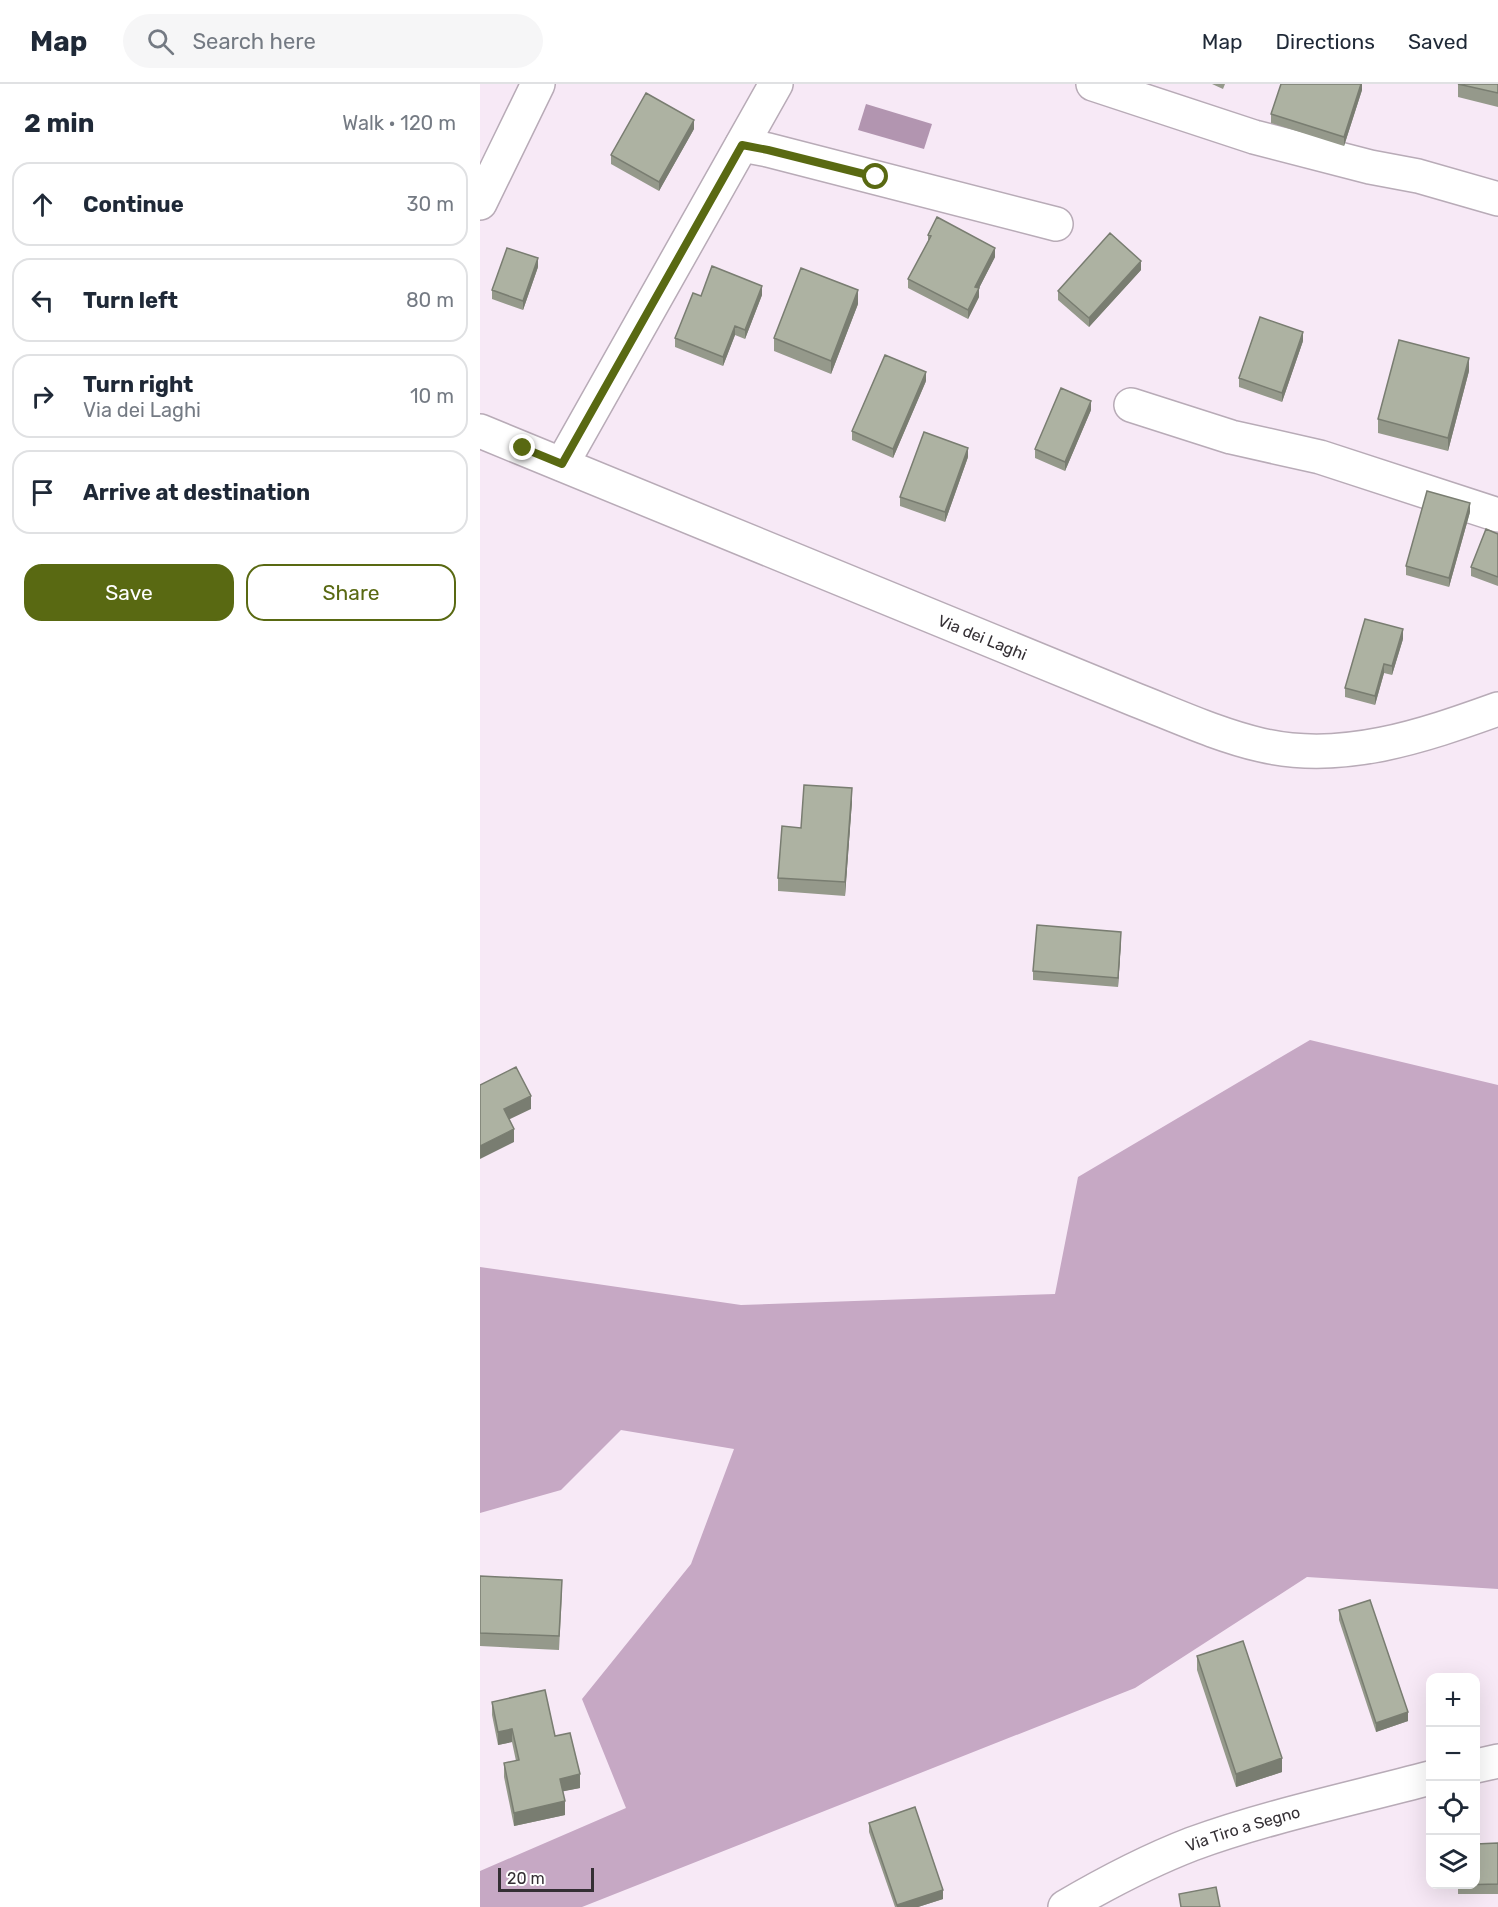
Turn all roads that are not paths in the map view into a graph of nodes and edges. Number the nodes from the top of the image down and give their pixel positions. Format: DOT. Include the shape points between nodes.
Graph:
graph roads {
  1 [pos="538,84"];
  2 [pos="776,84"];
  3 [pos="1093,84"];
  4 [pos="742,145"];
  5 [pos="1498,199"];
  6 [pos="480,203"];
  7 [pos="1056,224"];
  8 [pos="1131,405"];
  9 [pos="480,431"];
  10 [pos="562,464"];
  11 [pos="1498,515"];
  12 [pos="1498,709"];
  13 [pos="1498,1761"];
  14 [pos="1480,1765"];
  15 [pos="1426,1779"];
  16 [pos="1065,1907"];
  1 -- 6 [label="street"];
  2 -- 4 [label="street"];
  3 -- 5 [label="street" via="1254,137"];
  4 -- 7 [label="street"];
  4 -- 10 [label="street"];
  8 -- 11 [label="street" via="1231,437 1320,457"];
  9 -- 10 [label="street, Via dei Laghi"];
  10 -- 12 [label="street, Via dei Laghi" via="1146,704 1260,745 1304,751 1349,750 1411,737"];
  13 -- 14 [label="street"];
  15 -- 16 [label="street, Via Tiro a Segno" via="1224,1833 1160,1857"];
}
